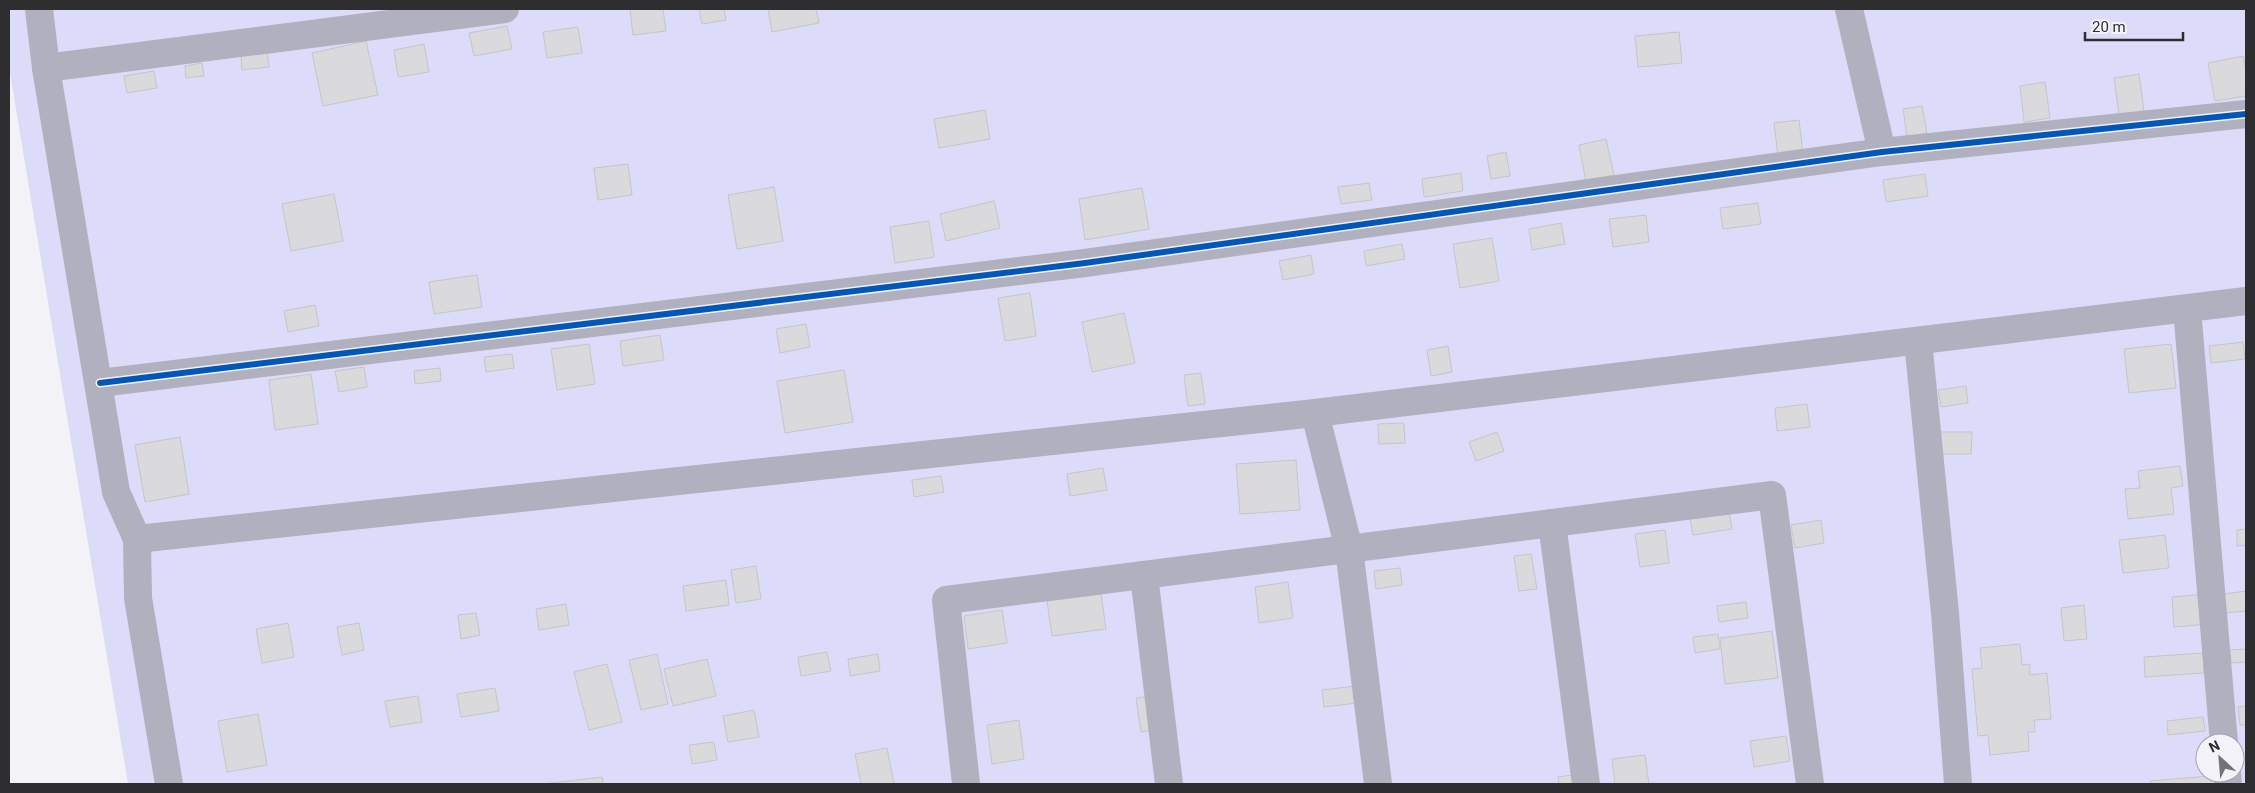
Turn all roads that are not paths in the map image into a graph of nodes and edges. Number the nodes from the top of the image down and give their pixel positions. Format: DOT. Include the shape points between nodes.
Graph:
graph roads {
  1 [pos="39,9"];
  2 [pos="505,9"];
  3 [pos="1849,9"];
  4 [pos="46,68"];
  5 [pos="2246,114"];
  6 [pos="1882,152"];
  7 [pos="2246,302"];
  8 [pos="2187,308"];
  9 [pos="1918,341"];
  10 [pos="100,383"];
  11 [pos="1315,413"];
  12 [pos="1552,523"];
  13 [pos="137,539"];
  14 [pos="1350,549"];
  15 [pos="1144,575"];
  16 [pos="2223,733"];
  17 [pos="169,784"];
  18 [pos="966,784"];
  19 [pos="1169,784"];
  20 [pos="1378,784"];
  21 [pos="1586,784"];
  22 [pos="1810,784"];
  23 [pos="1958,784"];
  1 -- 4 [label="street"];
  2 -- 4 [label="street"];
  3 -- 6 [label="street"];
  4 -- 10 [label="street"];
  5 -- 6 [label="street"];
  6 -- 10 [label="street" via="1085,263"];
  7 -- 8 [label="street"];
  8 -- 9 [label="street"];
  8 -- 16 [label="street"];
  9 -- 11 [label="street"];
  9 -- 23 [label="street"];
  10 -- 13 [label="street" via="116,492"];
  11 -- 13 [label="street"];
  11 -- 14 [label="street"];
  12 -- 14 [label="street"];
  12 -- 21 [label="street"];
  12 -- 22 [label="street" via="1772,495"];
  13 -- 17 [label="street" via="138,598"];
  14 -- 15 [label="street"];
  14 -- 20 [label="street"];
  15 -- 18 [label="street" via="946,600"];
  15 -- 19 [label="street"];
}
